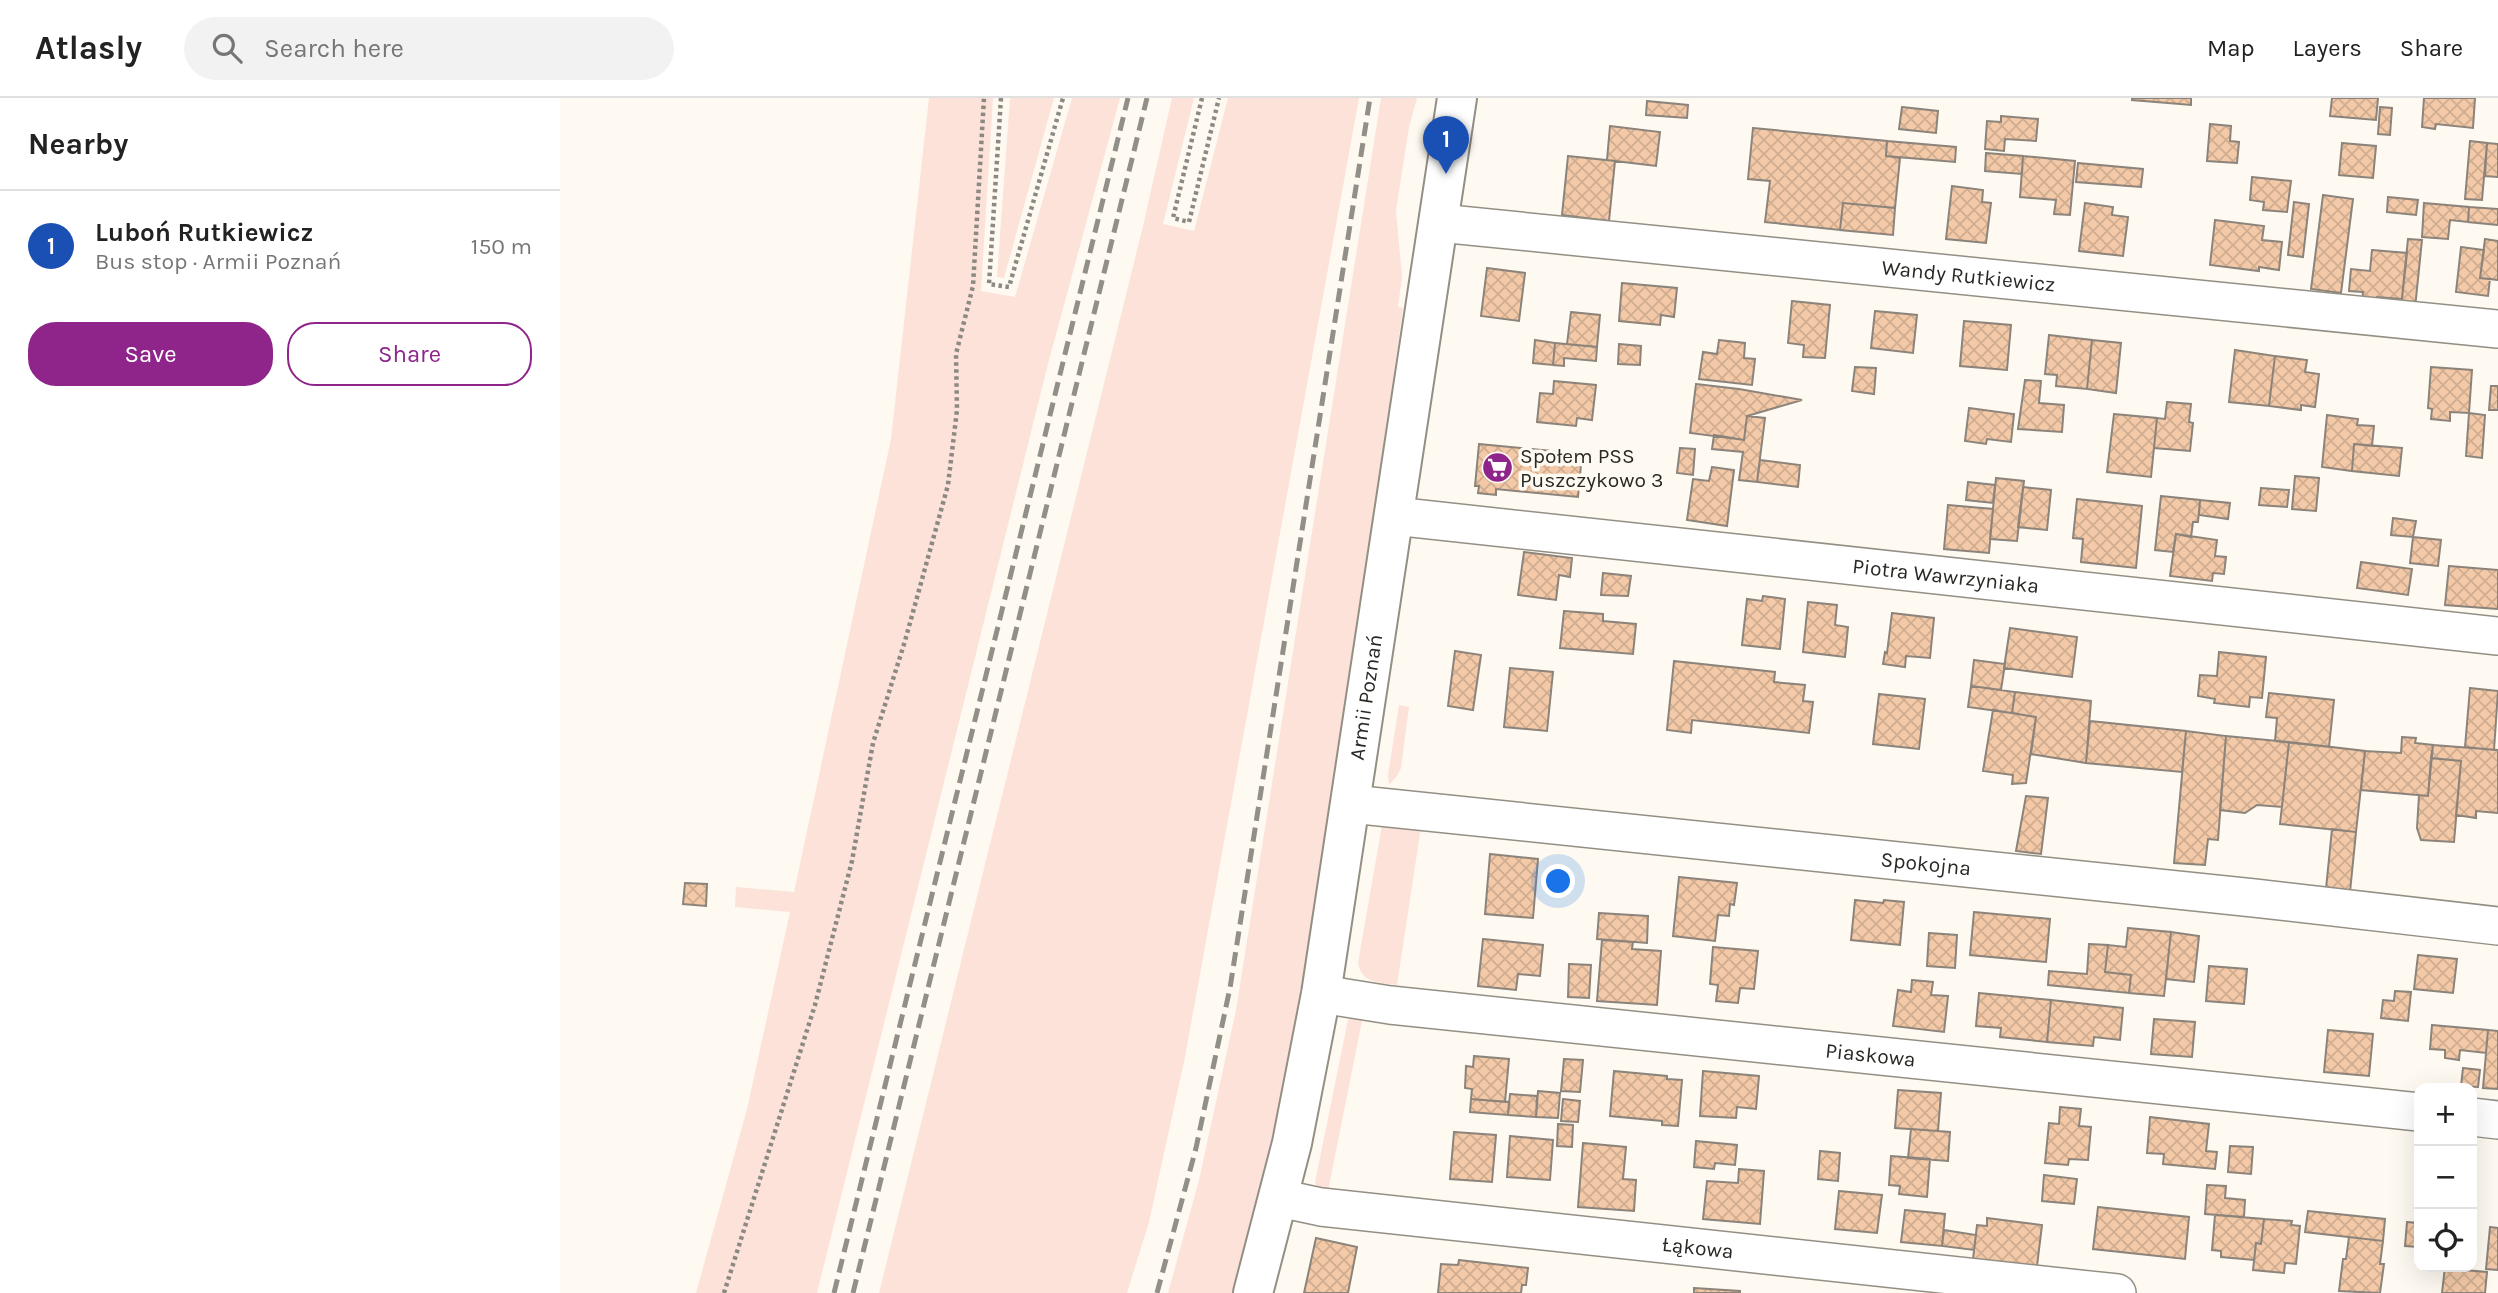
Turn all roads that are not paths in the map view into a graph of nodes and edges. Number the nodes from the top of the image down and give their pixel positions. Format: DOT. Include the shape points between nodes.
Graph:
graph roads {
  1 [pos="1457,98"];
  2 [pos="1439,223"];
  3 [pos="2498,329"];
  4 [pos="1394,516"];
  5 [pos="2498,636"];
  6 [pos="1351,804"];
  7 [pos="2498,926"];
  8 [pos="1321,993"];
  9 [pos="2414,1111"];
  10 [pos="2477,1118"];
  11 [pos="2498,1120"];
  12 [pos="1279,1198"];
  13 [pos="1253,1293"];
  14 [pos="2117,1293"];
  1 -- 2 [label="main road, Armii Poznań"];
  2 -- 3 [label="street, Wandy Rutkiewicz"];
  2 -- 4 [label="main road, Armii Poznań"];
  4 -- 5 [label="street, Piotra Wawrzyniaka"];
  4 -- 6 [label="main road, Armii Poznań"];
  6 -- 7 [label="street, Spokojna"];
  6 -- 8 [label="main road, Armii Poznań"];
  8 -- 9 [label="street, Piaskowa" via="1404,1006"];
  8 -- 12 [label="main road, Armii Poznań"];
  10 -- 11 [label="street"];
  12 -- 13 [label="main road, Armii Poznań"];
  12 -- 14 [label="street, Łąkowa" via="1321,1207"];
}
